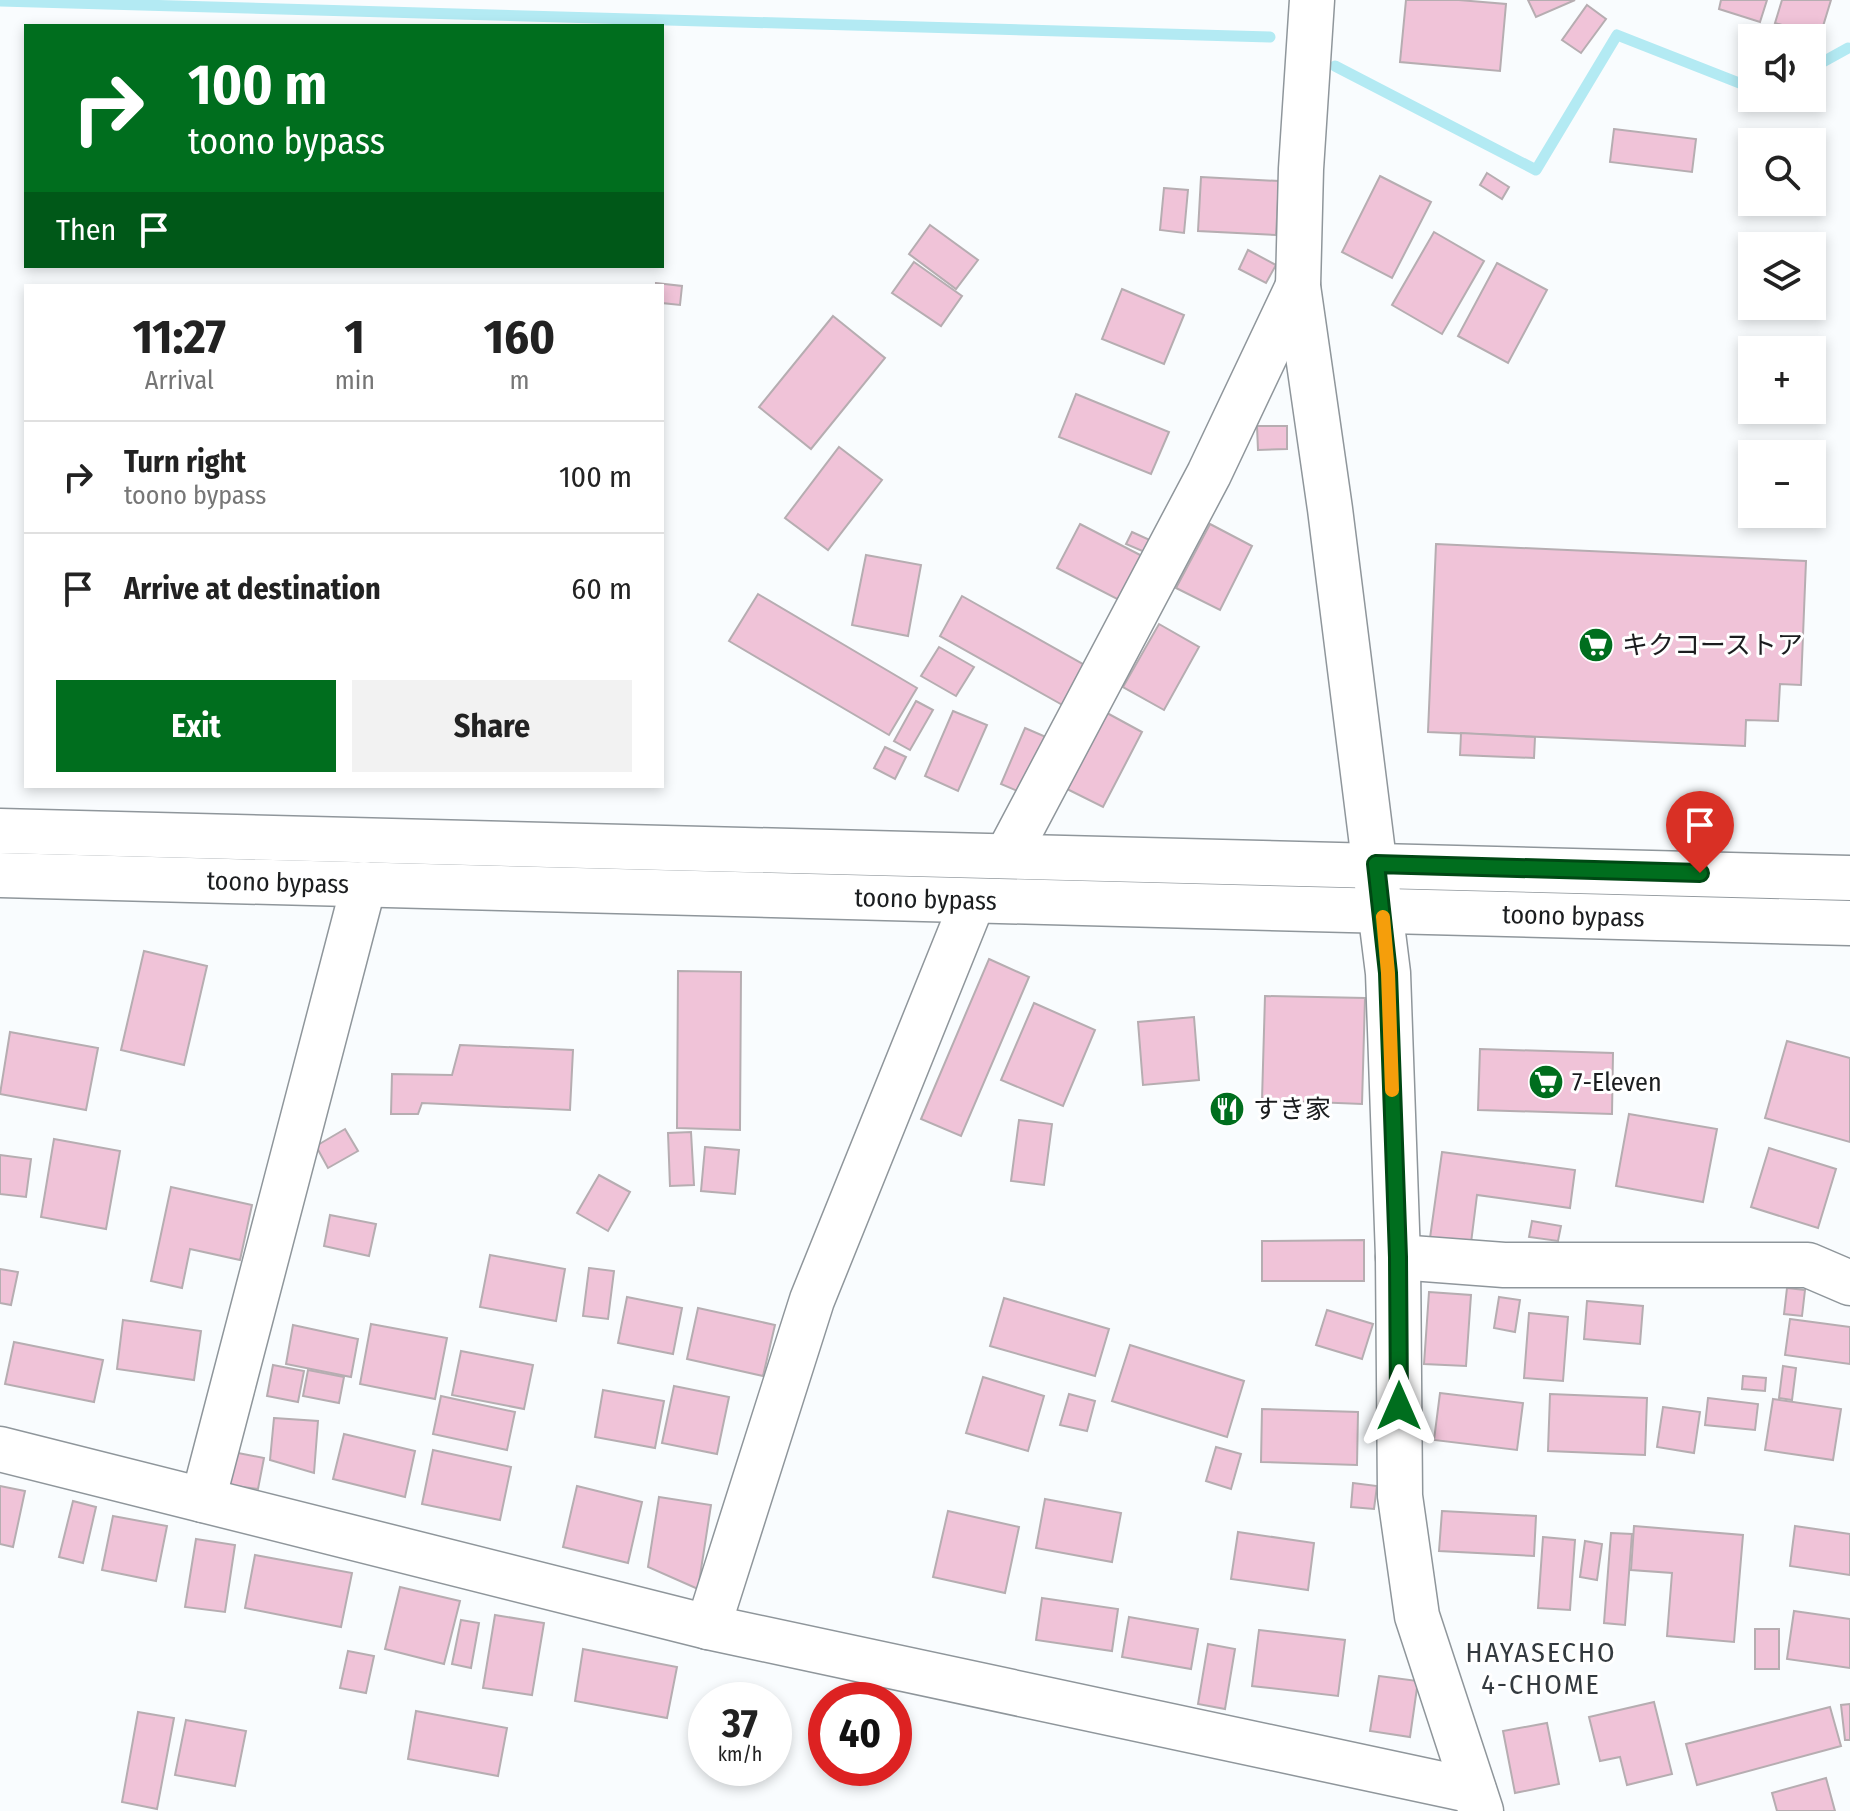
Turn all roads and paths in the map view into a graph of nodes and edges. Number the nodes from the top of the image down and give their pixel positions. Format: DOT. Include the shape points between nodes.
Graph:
graph roads {
  1 [pos="1312,0"];
  2 [pos="1298,286"];
  3 [pos="0,831"];
  4 [pos="1007,856"];
  5 [pos="1376,864"];
  6 [pos="0,875"];
  7 [pos="1850,878"];
  8 [pos="364,884"];
  9 [pos="973,901"];
  10 [pos="1382,909"];
  11 [pos="1850,923"];
  12 [pos="1398,1257"];
  13 [pos="1850,1283"];
  14 [pos="0,1449"];
  15 [pos="203,1500"];
  16 [pos="708,1627"];
  17 [pos="1478,1801"];
  1 -- 2 [label="main road"];
  2 -- 4 [label="main road" via="1209,474"];
  2 -- 5 [label="main road"];
  3 -- 4 [label="main road, toono bypass"];
  4 -- 5 [label="main road, toono bypass"];
  5 -- 7 [label="main road, toono bypass"];
  5 -- 10 [label="main road"];
  6 -- 8 [label="main road, toono bypass"];
  8 -- 9 [label="main road, toono bypass"];
  8 -- 15 [label="main road"];
  9 -- 10 [label="main road, toono bypass"];
  9 -- 16 [label="main road" via="812,1300"];
  10 -- 11 [label="main road, toono bypass"];
  10 -- 12 [label="main road"];
  12 -- 13 [label="main road" via="1504,1265 1808,1265"];
  12 -- 17 [label="main road" via="1400,1496 1417,1616"];
  14 -- 15 [label="main road"];
  15 -- 16 [label="main road"];
  16 -- 17 [label="main road"];
}
